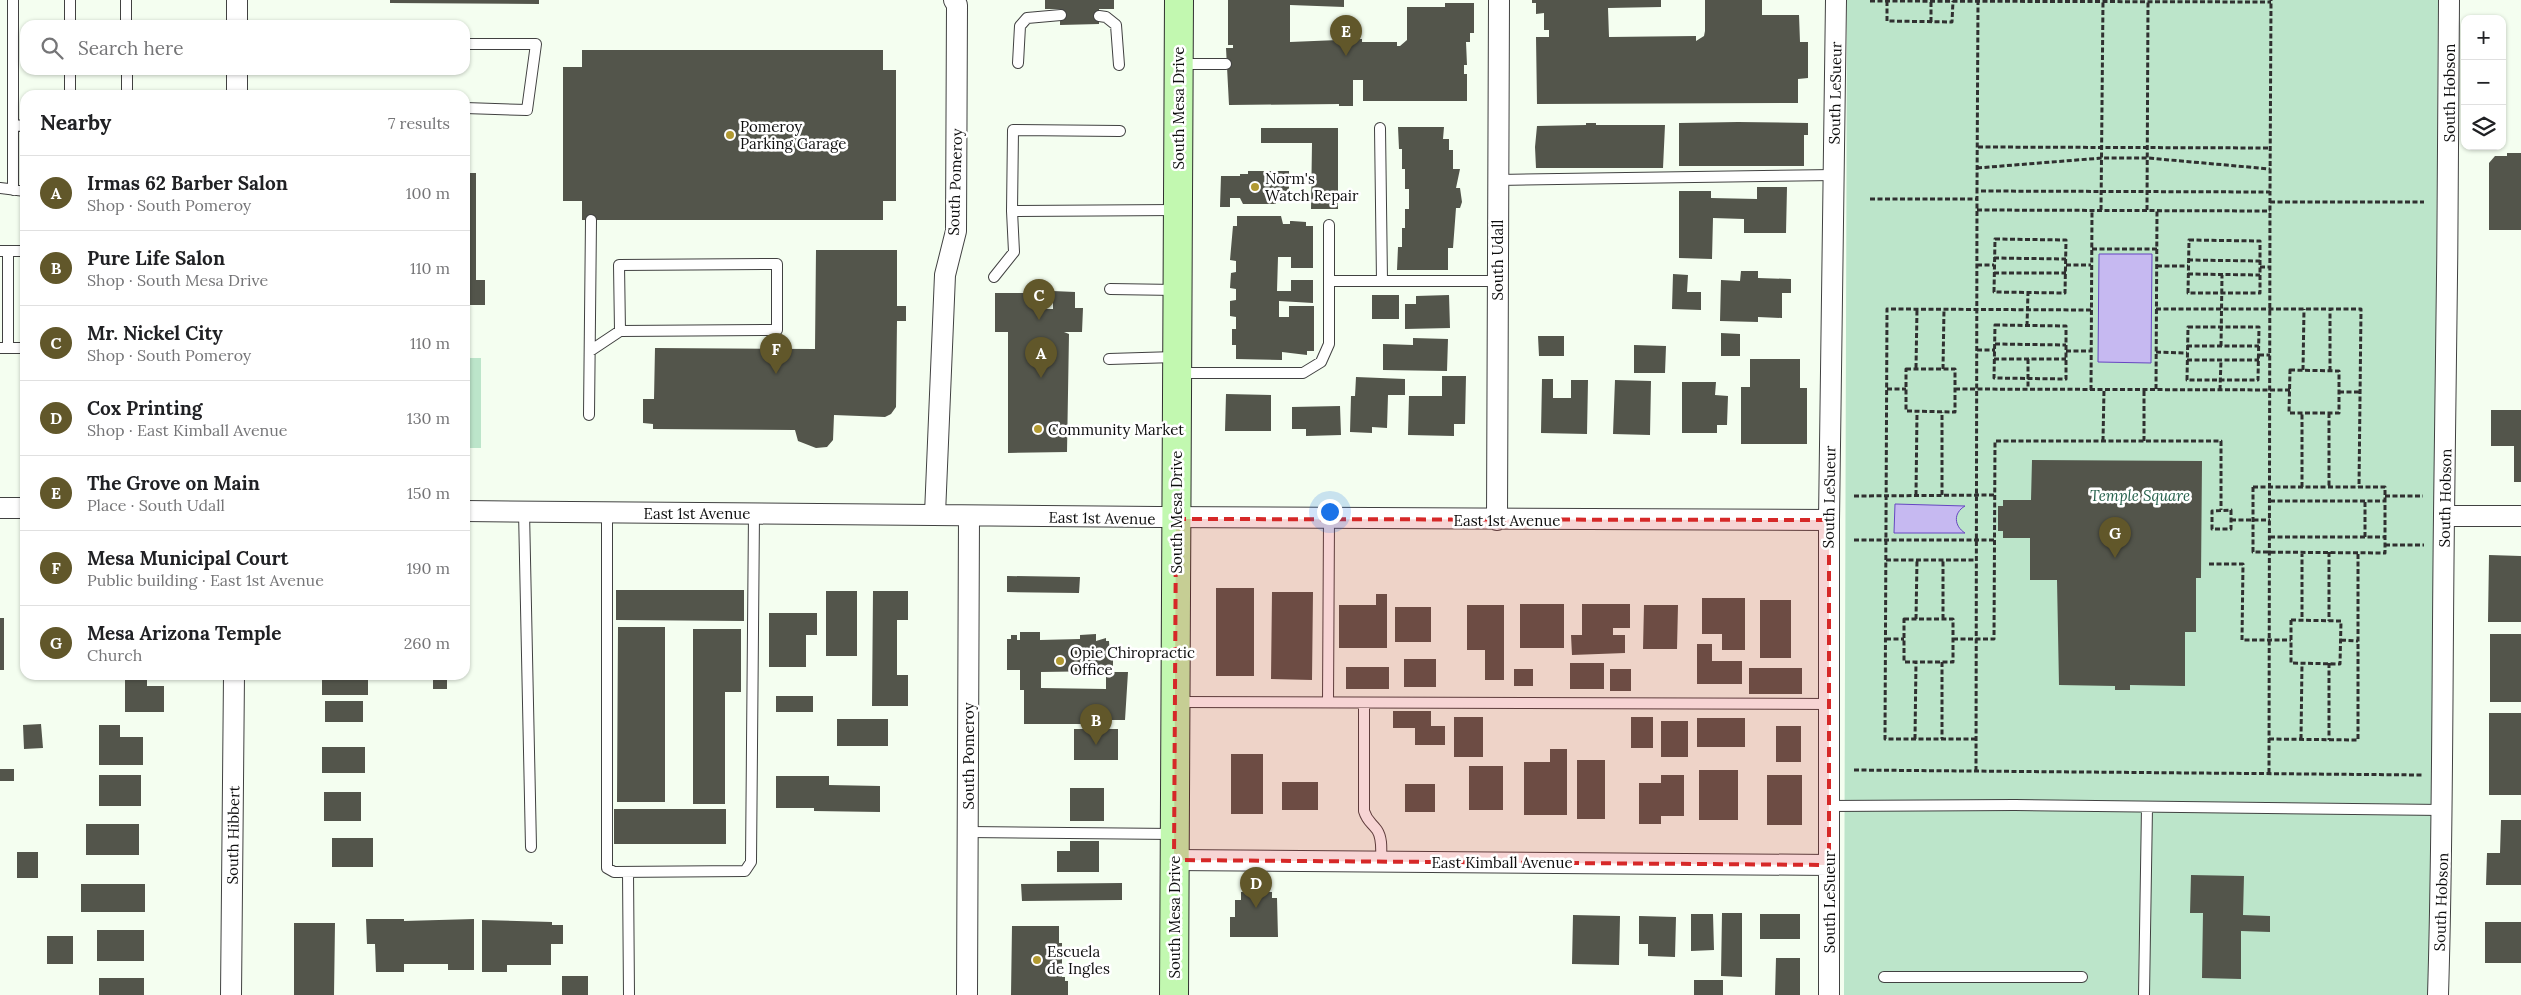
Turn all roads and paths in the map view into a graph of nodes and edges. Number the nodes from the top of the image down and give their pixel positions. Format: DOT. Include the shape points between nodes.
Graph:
graph roads {
  1 [pos="13,0"];
  2 [pos="70,0"];
  3 [pos="126,0"];
  4 [pos="238,0"];
  5 [pos="954,0"];
  6 [pos="1179,0"];
  7 [pos="1500,0"];
  8 [pos="1836,0"];
  9 [pos="2449,0"];
  10 [pos="1870,1"];
  11 [pos="1888,1"];
  12 [pos="1931,1"];
  13 [pos="1952,1"];
  14 [pos="1978,1"];
  15 [pos="2103,1"];
  16 [pos="2148,1"];
  17 [pos="2271,1"];
  18 [pos="1061,16"];
  19 [pos="1099,16"];
  20 [pos="70,20"];
  21 [pos="126,20"];
  22 [pos="237,20"];
  23 [pos="1931,22"];
  24 [pos="470,44"];
  25 [pos="1018,63"];
  26 [pos="1178,64"];
  27 [pos="1226,64"];
  28 [pos="1119,65"];
  29 [pos="70,75"];
  30 [pos="127,75"];
  31 [pos="237,75"];
  32 [pos="70,90"];
  33 [pos="127,90"];
  34 [pos="237,90"];
  35 [pos="470,108"];
  36 [pos="13,125"];
  37 [pos="20,126"];
  38 [pos="1380,128"];
  39 [pos="1120,131"];
  40 [pos="1978,147"];
  41 [pos="2102,148"];
  42 [pos="2148,148"];
  43 [pos="2270,148"];
  44 [pos="2102,158"];
  45 [pos="2148,158"];
  46 [pos="1977,168"];
  47 [pos="2270,169"];
  48 [pos="1834,176"];
  49 [pos="1498,180"];
  50 [pos="0,188"];
  51 [pos="13,190"];
  52 [pos="20,191"];
  53 [pos="1977,191"];
  54 [pos="2102,192"];
  55 [pos="2148,192"];
  56 [pos="2270,192"];
  57 [pos="1870,199"];
  58 [pos="1977,199"];
  59 [pos="2270,202"];
  60 [pos="2424,202"];
  61 [pos="1178,210"];
  62 [pos="1977,210"];
  63 [pos="2092,210"];
  64 [pos="2101,210"];
  65 [pos="2147,210"];
  66 [pos="2157,210"];
  67 [pos="1012,211"];
  68 [pos="2270,211"];
  69 [pos="592,220"];
  70 [pos="1329,225"];
  71 [pos="2092,249"];
  72 [pos="2157,249"];
  73 [pos="4,251"];
  74 [pos="20,251"];
  75 [pos="1994,258"];
  76 [pos="2066,259"];
  77 [pos="2188,260"];
  78 [pos="2260,261"];
  79 [pos="1977,265"];
  80 [pos="1994,265"];
  81 [pos="2066,265"];
  82 [pos="2091,265"];
  83 [pos="2157,266"];
  84 [pos="2188,266"];
  85 [pos="2260,267"];
  86 [pos="2270,267"];
  87 [pos="1994,273"];
  88 [pos="2066,274"];
  89 [pos="2188,274"];
  90 [pos="2222,275"];
  91 [pos="2260,275"];
  92 [pos="994,277"];
  93 [pos="1329,281"];
  94 [pos="1382,281"];
  95 [pos="1497,281"];
  96 [pos="1110,289"];
  97 [pos="1177,290"];
  98 [pos="2028,292"];
  99 [pos="2222,294"];
  100 [pos="1917,309"];
  101 [pos="1944,309"];
  102 [pos="2156,309"];
  103 [pos="2222,309"];
  104 [pos="2270,309"];
  105 [pos="2304,309"];
  106 [pos="2330,309"];
  107 [pos="1977,310"];
  108 [pos="2027,310"];
  109 [pos="2091,310"];
  110 [pos="2027,326"];
  111 [pos="2221,327"];
  112 [pos="620,331"];
  113 [pos="1995,344"];
  114 [pos="2066,345"];
  115 [pos="2187,346"];
  116 [pos="2221,346"];
  117 [pos="2259,346"];
  118 [pos="4,348"];
  119 [pos="20,348"];
  120 [pos="1977,350"];
  121 [pos="1995,350"];
  122 [pos="590,351"];
  123 [pos="2066,351"];
  124 [pos="2091,351"];
  125 [pos="2156,352"];
  126 [pos="2187,353"];
  127 [pos="2259,355"];
  128 [pos="2270,355"];
  129 [pos="1108,358"];
  130 [pos="1994,359"];
  131 [pos="2028,359"];
  132 [pos="2066,359"];
  133 [pos="2187,360"];
  134 [pos="2221,360"];
  135 [pos="2259,360"];
  136 [pos="1177,365"];
  137 [pos="1916,369"];
  138 [pos="1944,369"];
  139 [pos="2303,370"];
  140 [pos="2330,371"];
  141 [pos="2028,378"];
  142 [pos="2221,380"];
  143 [pos="1887,389"];
  144 [pos="1906,389"];
  145 [pos="1955,389"];
  146 [pos="1977,389"];
  147 [pos="2028,389"];
  148 [pos="2091,390"];
  149 [pos="2104,390"];
  150 [pos="2144,390"];
  151 [pos="2156,390"];
  152 [pos="2220,390"];
  153 [pos="2270,390"];
  154 [pos="2290,390"];
  155 [pos="2339,392"];
  156 [pos="2360,392"];
  157 [pos="1917,412"];
  158 [pos="1942,412"];
  159 [pos="2302,414"];
  160 [pos="2330,414"];
  161 [pos="590,415"];
  162 [pos="2104,441"];
  163 [pos="2144,441"];
  164 [pos="2270,487"];
  165 [pos="2302,487"];
  166 [pos="2330,487"];
  167 [pos="2359,487"];
  168 [pos="1995,495"];
  169 [pos="1854,496"];
  170 [pos="1886,496"];
  171 [pos="1916,496"];
  172 [pos="1942,496"];
  173 [pos="1976,496"];
  174 [pos="2385,496"];
  175 [pos="2423,496"];
  176 [pos="2270,501"];
  177 [pos="2365,501"];
  178 [pos="2385,501"];
  179 [pos="0,508"];
  180 [pos="20,508"];
  181 [pos="2221,510"];
  182 [pos="470,511"];
  183 [pos="524,511"];
  184 [pos="607,512"];
  185 [pos="754,513"];
  186 [pos="935,514"];
  187 [pos="969,516"];
  188 [pos="2444,516"];
  189 [pos="2521,516"];
  190 [pos="1176,518"];
  191 [pos="1329,520"];
  192 [pos="1497,520"];
  193 [pos="1829,520"];
  194 [pos="2231,520"];
  195 [pos="2253,520"];
  196 [pos="2270,520"];
  197 [pos="2270,537"];
  198 [pos="2365,537"];
  199 [pos="2385,537"];
  200 [pos="1854,540"];
  201 [pos="1886,540"];
  202 [pos="1976,540"];
  203 [pos="1995,540"];
  204 [pos="2385,545"];
  205 [pos="2424,545"];
  206 [pos="2269,552"];
  207 [pos="2302,552"];
  208 [pos="2329,552"];
  209 [pos="2358,553"];
  210 [pos="1886,560"];
  211 [pos="1917,560"];
  212 [pos="1943,560"];
  213 [pos="1976,560"];
  214 [pos="2209,564"];
  215 [pos="1916,619"];
  216 [pos="1943,619"];
  217 [pos="2302,620"];
  218 [pos="2329,620"];
  219 [pos="1886,639"];
  220 [pos="1904,639"];
  221 [pos="1953,639"];
  222 [pos="1976,639"];
  223 [pos="2269,640"];
  224 [pos="2291,640"];
  225 [pos="2341,640"];
  226 [pos="2358,640"];
  227 [pos="1916,662"];
  228 [pos="1942,662"];
  229 [pos="2302,663"];
  230 [pos="2329,663"];
  231 [pos="234,680"];
  232 [pos="1175,702"];
  233 [pos="1328,702"];
  234 [pos="1364,703"];
  235 [pos="1829,704"];
  236 [pos="1915,739"];
  237 [pos="1942,739"];
  238 [pos="1976,739"];
  239 [pos="2269,739"];
  240 [pos="2301,739"];
  241 [pos="2329,740"];
  242 [pos="1854,770"];
  243 [pos="1976,771"];
  244 [pos="2269,773"];
  245 [pos="2423,775"];
  246 [pos="1828,806"];
  247 [pos="2147,807"];
  248 [pos="2443,810"];
  249 [pos="968,832"];
  250 [pos="532,847"];
  251 [pos="1175,847"];
  252 [pos="1381,862"];
  253 [pos="1829,865"];
  254 [pos="628,872"];
  255 [pos="2082,977"];
  256 [pos="1884,978"];
  257 [pos="231,995"];
  258 [pos="629,995"];
  259 [pos="967,995"];
  260 [pos="1174,995"];
  261 [pos="1829,995"];
  262 [pos="2144,995"];
  263 [pos="2438,995"];
  1 -- 36 [label="lane"];
  2 -- 20 [label="lane"];
  3 -- 21 [label="lane"];
  4 -- 22 [label="street"];
  5 -- 186 [label="street, South Pomeroy" via="957,5 958,62 956,231 945,276"];
  6 -- 26 [label="main road, South Mesa Drive"];
  7 -- 49 [label="street, South Udall"];
  8 -- 48 [label="street, South LeSueur"];
  9 -- 188 [label="street, South Hobson" via="2449,276"];
  10 -- 11 [label="path"];
  11 -- 12 [label="path"];
  11 -- 23 [label="path" via="1887,21"];
  12 -- 13 [label="path"];
  12 -- 23 [label="path"];
  13 -- 14 [label="path"];
  13 -- 23 [label="path" via="1952,22"];
  14 -- 15 [label="path"];
  14 -- 40 [label="path"];
  15 -- 16 [label="path"];
  15 -- 41 [label="path"];
  16 -- 17 [label="path"];
  16 -- 42 [label="path"];
  17 -- 43 [label="path"];
  18 -- 25 [label="lane" via="1027,18 1020,26 1017,40"];
  19 -- 28 [label="lane" via="1116,25"];
  24 -- 35 [label="lane" via="536,44 527,110"];
  26 -- 27 [label="lane"];
  26 -- 61 [label="main road, South Mesa Drive"];
  29 -- 32 [label="lane"];
  30 -- 33 [label="lane"];
  31 -- 34 [label="street"];
  36 -- 37 [label="lane"];
  36 -- 51 [label="lane"];
  38 -- 94 [label="lane"];
  39 -- 67 [label="lane" via="1013,130"];
  40 -- 41 [label="path"];
  40 -- 46 [label="path"];
  41 -- 42 [label="path"];
  41 -- 44 [label="path"];
  42 -- 43 [label="path"];
  42 -- 45 [label="path"];
  43 -- 47 [label="path"];
  44 -- 45 [label="path"];
  44 -- 46 [label="path"];
  44 -- 54 [label="path"];
  45 -- 47 [label="path"];
  45 -- 55 [label="path"];
  46 -- 53 [label="path"];
  47 -- 56 [label="path"];
  48 -- 49 [label="lane"];
  48 -- 193 [label="street, South LeSueur"];
  49 -- 95 [label="street, South Udall"];
  50 -- 51 [label="lane"];
  51 -- 52 [label="lane"];
  53 -- 54 [label="path"];
  53 -- 58 [label="path"];
  54 -- 55 [label="path"];
  54 -- 64 [label="path"];
  55 -- 56 [label="path"];
  55 -- 65 [label="path"];
  56 -- 59 [label="path"];
  57 -- 58 [label="path"];
  58 -- 62 [label="path"];
  59 -- 60 [label="path"];
  59 -- 68 [label="path"];
  61 -- 67 [label="lane"];
  61 -- 97 [label="main road, South Mesa Drive"];
  62 -- 63 [label="path"];
  62 -- 79 [label="path"];
  63 -- 64 [label="path"];
  63 -- 71 [label="path"];
  64 -- 65 [label="path"];
  65 -- 66 [label="path"];
  66 -- 68 [label="path"];
  66 -- 72 [label="path"];
  67 -- 92 [label="lane" via="1014,252"];
  68 -- 86 [label="path"];
  69 -- 122 [label="lane"];
  70 -- 93 [label="lane"];
  71 -- 72 [label="path"];
  71 -- 82 [label="path"];
  72 -- 83 [label="path"];
  73 -- 74 [label="lane"];
  73 -- 118 [label="lane"];
  75 -- 76 [label="path"];
  75 -- 76 [label="path" via="1995,239 2004,239 2066,240"];
  75 -- 80 [label="path"];
  76 -- 81 [label="path"];
  77 -- 78 [label="path"];
  77 -- 78 [label="path" via="2189,240 2251,240 2260,241"];
  77 -- 84 [label="path"];
  78 -- 85 [label="path"];
  79 -- 80 [label="path"];
  79 -- 107 [label="path"];
  80 -- 87 [label="path"];
  81 -- 82 [label="path"];
  81 -- 88 [label="path"];
  82 -- 109 [label="path"];
  83 -- 84 [label="path"];
  83 -- 102 [label="path"];
  84 -- 89 [label="path"];
  85 -- 86 [label="path"];
  85 -- 91 [label="path"];
  86 -- 104 [label="path"];
  87 -- 88 [label="path"];
  87 -- 98 [label="path" via="1994,292"];
  88 -- 98 [label="path" via="2065,293"];
  89 -- 90 [label="path"];
  89 -- 99 [label="path" via="2188,293"];
  90 -- 91 [label="path"];
  90 -- 99 [label="path"];
  91 -- 99 [label="path" via="2260,294"];
  93 -- 94 [label="lane"];
  93 -- 136 [label="lane" via="1329,344 1321,362 1303,374"];
  94 -- 95 [label="lane"];
  95 -- 192 [label="street, South Udall"];
  96 -- 97 [label="lane"];
  97 -- 136 [label="main road, South Mesa Drive"];
  98 -- 108 [label="path"];
  99 -- 103 [label="path"];
  100 -- 101 [label="path"];
  100 -- 137 [label="path"];
  100 -- 143 [label="path" via="1887,309"];
  101 -- 107 [label="path"];
  101 -- 138 [label="path"];
  102 -- 103 [label="path"];
  102 -- 125 [label="path"];
  103 -- 104 [label="path"];
  103 -- 111 [label="path"];
  104 -- 105 [label="path"];
  104 -- 128 [label="path"];
  105 -- 106 [label="path"];
  105 -- 139 [label="path"];
  106 -- 140 [label="path"];
  106 -- 156 [label="path" via="2361,309"];
  107 -- 108 [label="path"];
  107 -- 120 [label="path"];
  108 -- 109 [label="path"];
  108 -- 110 [label="path"];
  109 -- 124 [label="path"];
  110 -- 113 [label="path" via="1995,325"];
  110 -- 114 [label="path" via="2066,326"];
  111 -- 115 [label="path" via="2188,327"];
  111 -- 116 [label="path"];
  111 -- 117 [label="path" via="2259,327"];
  112 -- 112 [label="lane" via="777,330 777,264 619,265"];
  112 -- 122 [label="lane"];
  113 -- 114 [label="path"];
  113 -- 121 [label="path"];
  114 -- 123 [label="path"];
  115 -- 116 [label="path"];
  115 -- 126 [label="path"];
  116 -- 117 [label="path"];
  117 -- 127 [label="path"];
  118 -- 119 [label="lane"];
  120 -- 121 [label="path"];
  120 -- 146 [label="path"];
  121 -- 130 [label="path"];
  122 -- 161 [label="lane"];
  123 -- 124 [label="path"];
  123 -- 132 [label="path"];
  124 -- 148 [label="path"];
  125 -- 126 [label="path"];
  125 -- 151 [label="path"];
  126 -- 133 [label="path"];
  127 -- 128 [label="path"];
  127 -- 135 [label="path"];
  128 -- 153 [label="path"];
  129 -- 136 [label="lane"];
  130 -- 131 [label="path"];
  130 -- 141 [label="path" via="1994,378"];
  131 -- 132 [label="path"];
  131 -- 141 [label="path"];
  132 -- 141 [label="path" via="2066,379"];
  133 -- 134 [label="path"];
  133 -- 142 [label="path" via="2187,380"];
  134 -- 135 [label="path"];
  134 -- 142 [label="path"];
  135 -- 142 [label="path" via="2258,380"];
  136 -- 190 [label="main road, South Mesa Drive"];
  137 -- 138 [label="path"];
  137 -- 144 [label="path" via="1906,369"];
  138 -- 145 [label="path" via="1955,369"];
  139 -- 140 [label="path"];
  139 -- 154 [label="path" via="2290,370"];
  140 -- 155 [label="path" via="2339,371"];
  141 -- 147 [label="path"];
  142 -- 152 [label="path"];
  143 -- 144 [label="path"];
  143 -- 170 [label="path"];
  144 -- 157 [label="path" via="1906,411"];
  145 -- 146 [label="path"];
  145 -- 158 [label="path" via="1955,412"];
  146 -- 147 [label="path"];
  146 -- 173 [label="path"];
  147 -- 148 [label="path"];
  148 -- 149 [label="path"];
  149 -- 150 [label="path"];
  149 -- 162 [label="path"];
  150 -- 151 [label="path"];
  150 -- 163 [label="path"];
  151 -- 152 [label="path"];
  152 -- 153 [label="path"];
  153 -- 154 [label="path"];
  153 -- 164 [label="path"];
  154 -- 159 [label="path" via="2289,413"];
  155 -- 156 [label="path"];
  155 -- 160 [label="path" via="2339,414"];
  156 -- 167 [label="path"];
  157 -- 158 [label="path"];
  157 -- 171 [label="path"];
  158 -- 172 [label="path"];
  159 -- 160 [label="path"];
  159 -- 165 [label="path"];
  160 -- 166 [label="path"];
  162 -- 163 [label="path"];
  162 -- 168 [label="path" via="1996,440"];
  163 -- 181 [label="path" via="2221,441"];
  164 -- 165 [label="path"];
  164 -- 176 [label="path"];
  164 -- 195 [label="path" via="2253,487"];
  165 -- 166 [label="path"];
  166 -- 167 [label="path"];
  167 -- 174 [label="path" via="2385,487"];
  168 -- 173 [label="path"];
  168 -- 203 [label="path"];
  169 -- 170 [label="path"];
  170 -- 171 [label="path"];
  170 -- 201 [label="path"];
  171 -- 172 [label="path"];
  172 -- 173 [label="path"];
  173 -- 202 [label="path"];
  174 -- 175 [label="path"];
  174 -- 178 [label="path"];
  176 -- 177 [label="path"];
  176 -- 196 [label="path"];
  177 -- 178 [label="path"];
  177 -- 198 [label="path"];
  178 -- 199 [label="path"];
  179 -- 180 [label="street"];
  181 -- 194 [label="path" via="2230,510"];
  181 -- 194 [label="path" via="2212,511 2212,529 2231,529"];
  182 -- 183 [label="street, East 1st Avenue"];
  183 -- 184 [label="street, East 1st Avenue"];
  183 -- 250 [label="lane"];
  184 -- 185 [label="street, East 1st Avenue"];
  184 -- 254 [label="lane" via="607,868 614,872"];
  185 -- 186 [label="street, East 1st Avenue"];
  185 -- 254 [label="lane" via="752,862 745,871"];
  186 -- 187 [label="street, East 1st Avenue"];
  187 -- 190 [label="street, East 1st Avenue"];
  187 -- 249 [label="street, South Pomeroy"];
  188 -- 189 [label="street"];
  188 -- 248 [label="street, South Hobson"];
  190 -- 191 [label="street, East 1st Avenue"];
  190 -- 232 [label="main road, South Mesa Drive"];
  191 -- 192 [label="street, East 1st Avenue"];
  191 -- 233 [label="lane"];
  192 -- 193 [label="street, East 1st Avenue"];
  193 -- 235 [label="street, South LeSueur"];
  194 -- 195 [label="path"];
  195 -- 196 [label="path"];
  195 -- 206 [label="path" via="2253,552"];
  196 -- 197 [label="path"];
  197 -- 198 [label="path"];
  197 -- 206 [label="path"];
  198 -- 199 [label="path"];
  199 -- 204 [label="path"];
  200 -- 201 [label="path"];
  201 -- 202 [label="path"];
  201 -- 210 [label="path"];
  202 -- 203 [label="path"];
  202 -- 213 [label="path"];
  203 -- 222 [label="path" via="1994,639"];
  204 -- 205 [label="path"];
  204 -- 209 [label="path" via="2385,553"];
  206 -- 207 [label="path"];
  206 -- 223 [label="path"];
  207 -- 208 [label="path"];
  207 -- 217 [label="path"];
  208 -- 209 [label="path"];
  208 -- 218 [label="path"];
  209 -- 226 [label="path"];
  210 -- 211 [label="path"];
  210 -- 219 [label="path"];
  211 -- 212 [label="path"];
  211 -- 215 [label="path"];
  212 -- 213 [label="path"];
  212 -- 216 [label="path"];
  213 -- 222 [label="path"];
  214 -- 223 [label="path" via="2243,564 2242,640"];
  215 -- 216 [label="path"];
  215 -- 220 [label="path" via="1904,619"];
  216 -- 221 [label="path" via="1953,619"];
  217 -- 218 [label="path"];
  217 -- 224 [label="path" via="2291,620"];
  218 -- 225 [label="path" via="2341,621"];
  219 -- 220 [label="path"];
  219 -- 236 [label="path" via="1886,738"];
  220 -- 227 [label="path" via="1904,662"];
  221 -- 222 [label="path"];
  221 -- 228 [label="path" via="1953,662"];
  222 -- 238 [label="path"];
  223 -- 224 [label="path"];
  223 -- 239 [label="path"];
  224 -- 229 [label="path" via="2291,663"];
  225 -- 226 [label="path"];
  225 -- 230 [label="path" via="2340,664"];
  226 -- 241 [label="path" via="2358,740"];
  227 -- 228 [label="path"];
  227 -- 236 [label="path"];
  228 -- 237 [label="path"];
  229 -- 230 [label="path"];
  229 -- 240 [label="path"];
  230 -- 241 [label="path"];
  231 -- 257 [label="street, South Hibbert"];
  232 -- 233 [label="lane"];
  232 -- 251 [label="main road, South Mesa Drive"];
  233 -- 234 [label="lane"];
  234 -- 235 [label="lane"];
  234 -- 252 [label="lane" via="1364,811 1367,821 1381,838"];
  235 -- 246 [label="street, South LeSueur"];
  236 -- 237 [label="path"];
  237 -- 238 [label="path"];
  238 -- 243 [label="path"];
  239 -- 240 [label="path"];
  239 -- 244 [label="path"];
  240 -- 241 [label="path"];
  242 -- 243 [label="path"];
  243 -- 244 [label="path"];
  244 -- 245 [label="path"];
  246 -- 247 [label="lane"];
  246 -- 253 [label="street, South LeSueur"];
  247 -- 248 [label="lane"];
  247 -- 262 [label="lane"];
  248 -- 263 [label="street, South Hobson"];
  249 -- 251 [label="lane"];
  249 -- 259 [label="street, South Pomeroy"];
  251 -- 252 [label="street, East Kimball Avenue"];
  251 -- 260 [label="main road, South Mesa Drive"];
  252 -- 253 [label="street, East Kimball Avenue"];
  253 -- 261 [label="street, South LeSueur"];
  254 -- 258 [label="lane"];
  255 -- 256 [label="lane"];
}
